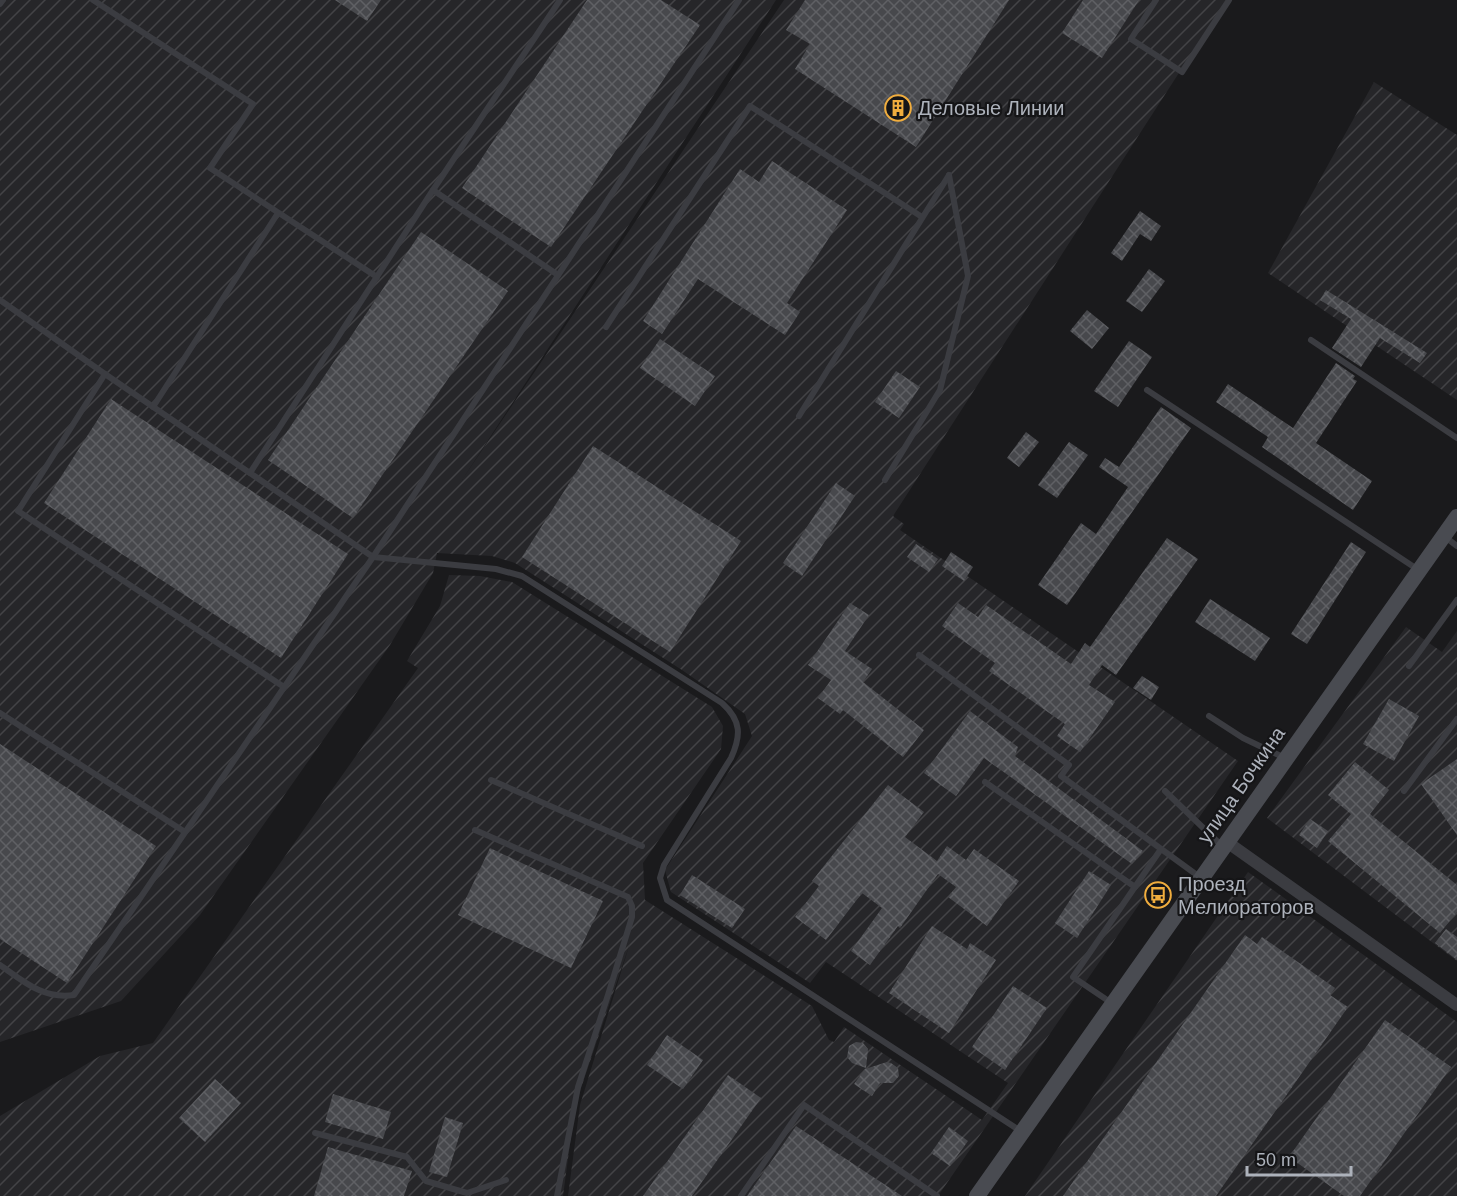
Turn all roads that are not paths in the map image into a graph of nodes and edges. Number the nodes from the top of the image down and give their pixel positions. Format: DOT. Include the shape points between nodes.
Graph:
graph roads {
  1 [pos="3,0"];
  2 [pos="93,0"];
  3 [pos="560,0"];
  4 [pos="739,0"];
  5 [pos="1156,0"];
  6 [pos="1228,0"];
  7 [pos="0,4"];
  8 [pos="433,190"];
  9 [pos="278,213"];
  10 [pos="922,217"];
  11 [pos="558,275"];
  12 [pos="377,277"];
  13 [pos="0,300"];
  14 [pos="606,327"];
  15 [pos="1311,340"];
  16 [pos="105,374"];
  17 [pos="1147,390"];
  18 [pos="153,407"];
  19 [pos="799,416"];
  20 [pos="1457,438"];
  21 [pos="250,473"];
  22 [pos="885,480"];
  23 [pos="1457,517"];
  24 [pos="1450,541"];
  25 [pos="373,557"];
  26 [pos="1419,571"];
  27 [pos="1457,600"];
  28 [pos="920,655"];
  29 [pos="1409,666"];
  30 [pos="284,687"];
  31 [pos="0,713"];
  32 [pos="1209,716"];
  33 [pos="1457,719"];
  34 [pos="1285,758"];
  35 [pos="491,780"];
  36 [pos="985,782"];
  37 [pos="1165,791"];
  38 [pos="1404,792"];
  39 [pos="475,830"];
  40 [pos="185,832"];
  41 [pos="1225,844"];
  42 [pos="642,846"];
  43 [pos="1161,849"];
  44 [pos="1201,878"];
  45 [pos="1135,886"];
  46 [pos="0,965"];
  47 [pos="1113,1004"];
  48 [pos="1457,1005"];
  49 [pos="315,1133"];
  50 [pos="1022,1133"];
  51 [pos="506,1180"];
  52 [pos="557,1196"];
  53 [pos="741,1196"];
  54 [pos="936,1196"];
  55 [pos="977,1196"];
  1 -- 7 [label="lane"];
  2 -- 9 [label="lane" via="253,105 210,168"];
  3 -- 8 [label="lane"];
  4 -- 11 [label="lane"];
  5 -- 6 [label="lane" via="1131,39 1182,72"];
  8 -- 11 [label="lane"];
  8 -- 12 [label="lane"];
  9 -- 12 [label="lane"];
  9 -- 18 [label="lane"];
  10 -- 14 [label="lane" via="750,106"];
  10 -- 19 [label="lane"];
  10 -- 22 [label="lane" via="949,175 968,276 940,390"];
  11 -- 25 [label="lane"];
  12 -- 21 [label="lane"];
  13 -- 16 [label="lane"];
  15 -- 20 [label="lane"];
  16 -- 18 [label="lane"];
  16 -- 30 [label="lane" via="18,511"];
  17 -- 26 [label="lane"];
  18 -- 21 [label="lane"];
  21 -- 25 [label="lane"];
  23 -- 24 [label="street, улица Бочкина"];
  24 -- 26 [label="street, улица Бочкина"];
  25 -- 30 [label="lane"];
  25 -- 50 [label="lane" via="496,569 522,576 728,708 737,723 736,747 664,865 660,878 667,900"];
  26 -- 34 [label="street, улица Бочкина"];
  27 -- 29 [label="lane"];
  28 -- 43 [label="lane" via="1069,765 1061,776"];
  30 -- 40 [label="lane"];
  31 -- 40 [label="lane"];
  32 -- 34 [label="lane"];
  33 -- 38 [label="lane"];
  34 -- 41 [label="street, улица Бочкина"];
  35 -- 42 [label="lane"];
  36 -- 45 [label="lane"];
  37 -- 41 [label="lane"];
  39 -- 52 [label="lane" via="628,897 632,906 632,917 578,1087"];
  40 -- 46 [label="lane" via="74,995 62,997 37,991"];
  41 -- 44 [label="street, улица Бочкина"];
  41 -- 48 [label="street"];
  43 -- 44 [label="lane"];
  43 -- 45 [label="lane"];
  44 -- 47 [label="street, улица Бочкина"];
  45 -- 47 [label="lane" via="1073,977"];
  47 -- 50 [label="street, улица Бочкина"];
  49 -- 51 [label="lane" via="407,1157 426,1181 467,1193"];
  50 -- 55 [label="street, улица Бочкина"];
  53 -- 54 [label="lane" via="804,1106"];
}
